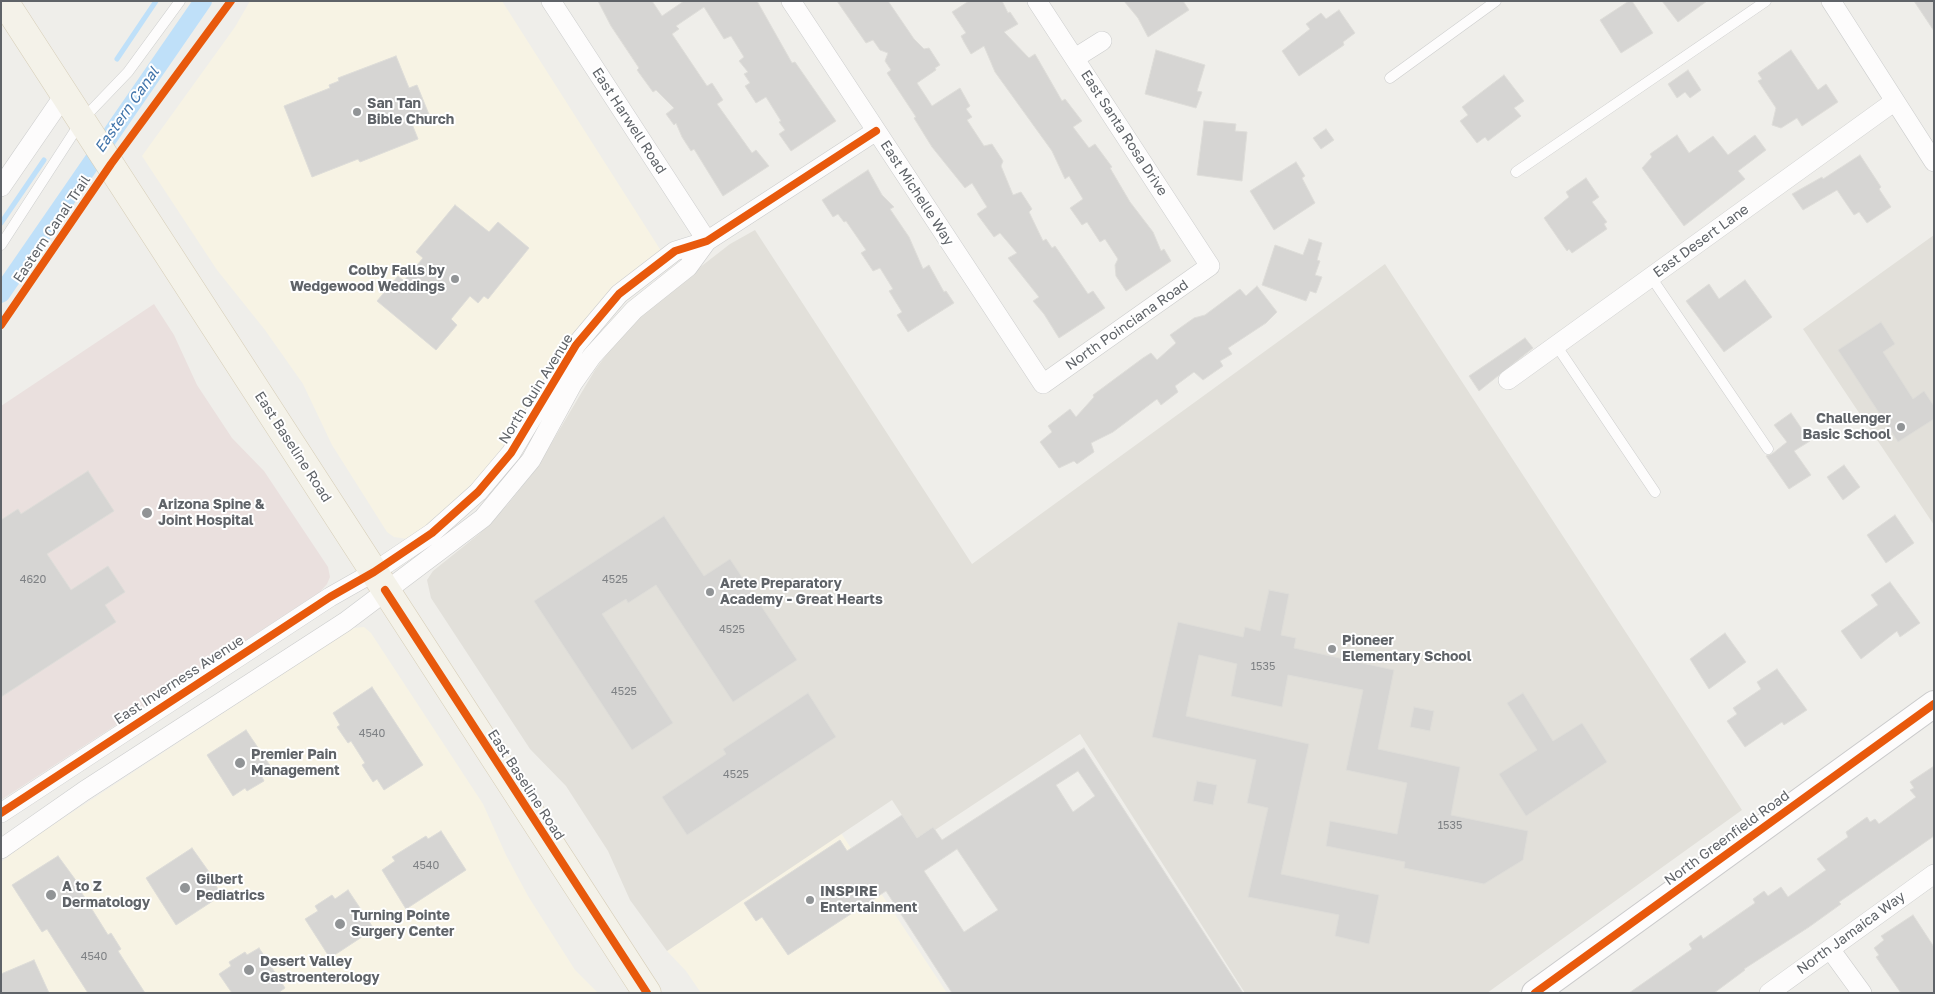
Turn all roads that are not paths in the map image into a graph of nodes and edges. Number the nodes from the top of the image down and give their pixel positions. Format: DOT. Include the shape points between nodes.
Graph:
graph roads {
  1 [pos="4,1"];
  2 [pos="180,1"];
  3 [pos="551,1"];
  4 [pos="791,1"];
  5 [pos="1038,1"];
  6 [pos="1496,1"];
  7 [pos="1766,1"];
  8 [pos="1831,1"];
  9 [pos="1102,41"];
  10 [pos="1075,58"];
  11 [pos="1390,78"];
  12 [pos="65,94"];
  13 [pos="1895,101"];
  14 [pos="85,124"];
  15 [pos="876,131"];
  16 [pos="1934,162"];
  17 [pos="1516,172"];
  18 [pos="1,188"];
  19 [pos="707,241"];
  20 [pos="1,245"];
  21 [pos="1210,266"];
  22 [pos="1651,276"];
  23 [pos="1556,345"];
  24 [pos="1508,380"];
  25 [pos="1043,384"];
  26 [pos="1768,449"];
  27 [pos="499,469"];
  28 [pos="514,482"];
  29 [pos="1655,492"];
  30 [pos="380,581"];
  31 [pos="1934,704"];
  32 [pos="41,786"];
  33 [pos="55,810"];
  34 [pos="1,813"];
  35 [pos="1,849"];
  36 [pos="1934,874"];
  37 [pos="1830,949"];
  38 [pos="647,993"];
  39 [pos="1535,993"];
  40 [pos="1769,993"];
  41 [pos="1862,993"];
  1 -- 12 [label="main road, East Baseline Road"];
  2 -- 14 [label="lane"];
  3 -- 19 [label="street, East Harwell Road"];
  4 -- 15 [label="street, East Michelle Way"];
  5 -- 10 [label="street, East Santa Rosa Drive"];
  6 -- 11 [label="lane"];
  7 -- 17 [label="lane"];
  8 -- 13 [label="street"];
  9 -- 10 [label="street"];
  10 -- 21 [label="street, East Santa Rosa Drive"];
  12 -- 14 [label="main road, East Baseline Road"];
  12 -- 18 [label="street"];
  13 -- 16 [label="street"];
  13 -- 22 [label="street, East Desert Lane"];
  14 -- 20 [label="lane"];
  14 -- 30 [label="main road, East Baseline Road" via="109,168"];
  15 -- 19 [label="street, North Quin Avenue"];
  15 -- 25 [label="street, East Michelle Way"];
  19 -- 27 [label="street, North Quin Avenue" via="675,251 614,300 576,345 525,432"];
  19 -- 28 [label="street, North Quin Avenue" via="688,267 634,310 592,356 573,384 544,440"];
  21 -- 25 [label="street, North Poinciana Road"];
  22 -- 23 [label="street, East Desert Lane"];
  22 -- 26 [label="lane"];
  23 -- 24 [label="street, East Desert Lane"];
  23 -- 29 [label="lane"];
  27 -- 28 [label="lane"];
  27 -- 30 [label="street, North Quin Avenue" via="455,514"];
  28 -- 30 [label="street, North Quin Avenue" via="476,524"];
  30 -- 32 [label="street, East Inverness Avenue" via="330,597"];
  30 -- 33 [label="street" via="345,622"];
  30 -- 38 [label="main road, East Baseline Road"];
  31 -- 39 [label="main road, North Greenfield Road"];
  32 -- 33 [label="street"];
  32 -- 34 [label="street, East Inverness Avenue"];
  33 -- 35 [label="street"];
  36 -- 37 [label="street, North Jamaica Way"];
  37 -- 40 [label="street, North Jamaica Way"];
  37 -- 41 [label="street"];
}
